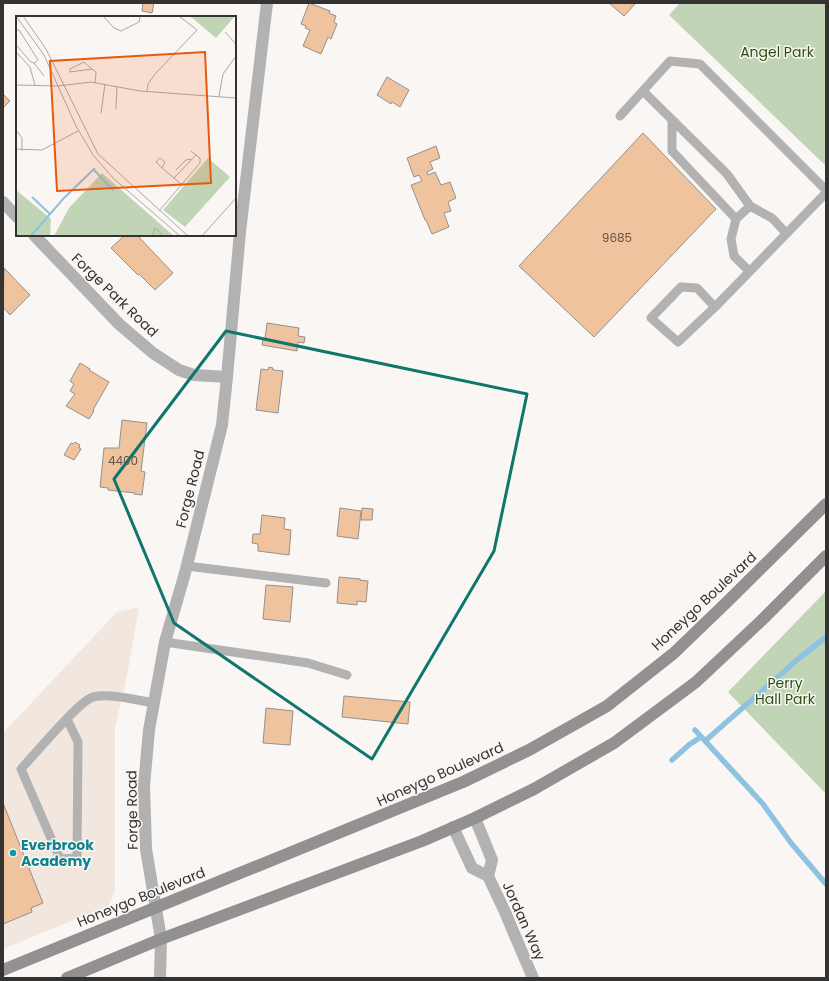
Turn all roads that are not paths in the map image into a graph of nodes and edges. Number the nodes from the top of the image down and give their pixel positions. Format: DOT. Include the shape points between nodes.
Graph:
graph roads {
  1 [pos="267,3"];
  2 [pos="643,91"];
  3 [pos="620,116"];
  4 [pos="672,120"];
  5 [pos="826,190"];
  6 [pos="826,193"];
  7 [pos="3,202"];
  8 [pos="750,206"];
  9 [pos="16,216"];
  10 [pos="736,219"];
  11 [pos="786,234"];
  12 [pos="35,236"];
  13 [pos="749,271"];
  14 [pos="715,306"];
  15 [pos="227,377"];
  16 [pos="826,504"];
  17 [pos="826,556"];
  18 [pos="187,566"];
  19 [pos="326,583"];
  20 [pos="165,642"];
  21 [pos="347,675"];
  22 [pos="154,703"];
  23 [pos="67,719"];
  24 [pos="474,818"];
  25 [pos="453,827"];
  26 [pos="488,876"];
  27 [pos="156,907"];
  28 [pos="161,939"];
  29 [pos="3,970"];
  30 [pos="67,978"];
  31 [pos="160,978"];
  32 [pos="533,978"];
  1 -- 15 [label="street, Forge Road" via="240,232"];
  2 -- 3 [label="lane"];
  2 -- 4 [label="lane"];
  2 -- 5 [label="lane" via="670,61 700,64"];
  4 -- 8 [label="lane" via="727,174"];
  4 -- 10 [label="lane" via="672,150"];
  6 -- 11 [label="lane"];
  7 -- 9 [label="street"];
  8 -- 10 [label="lane"];
  8 -- 11 [label="lane" via="772,218"];
  10 -- 13 [label="lane" via="731,239 734,256"];
  11 -- 13 [label="lane"];
  12 -- 15 [label="street, Forge Park Road" via="119,324 153,353 179,370 194,375"];
  13 -- 14 [label="lane"];
  14 -- 14 [label="lane" via="678,342 651,318 681,287 697,288"];
  15 -- 18 [label="street, Forge Road" via="222,425"];
  16 -- 27 [label="main road, Honeygo Boulevard" via="674,652 607,706 529,750 463,782"];
  17 -- 24 [label="main road" via="696,682 614,742 534,789"];
  18 -- 19 [label="lane"];
  18 -- 20 [label="street, Forge Road"];
  20 -- 21 [label="lane" via="308,663"];
  20 -- 22 [label="street, Forge Road"];
  22 -- 23 [label="lane" via="110,696 92,697 82,703"];
  22 -- 27 [label="street, Forge Road" via="144,786 146,849"];
  23 -- 23 [label="lane" via="21,769 60,859 77,858 78,742"];
  24 -- 25 [label="main road"];
  24 -- 26 [label="street, Jordan Way" via="492,860"];
  25 -- 26 [label="street, Jordan Way" via="472,868"];
  25 -- 28 [label="main road"];
  26 -- 32 [label="street, Jordan Way"];
  27 -- 28 [label="street, Forge Road"];
  27 -- 29 [label="main road, Honeygo Boulevard"];
  28 -- 30 [label="main road"];
  28 -- 31 [label="street, Forge Road"];
}
